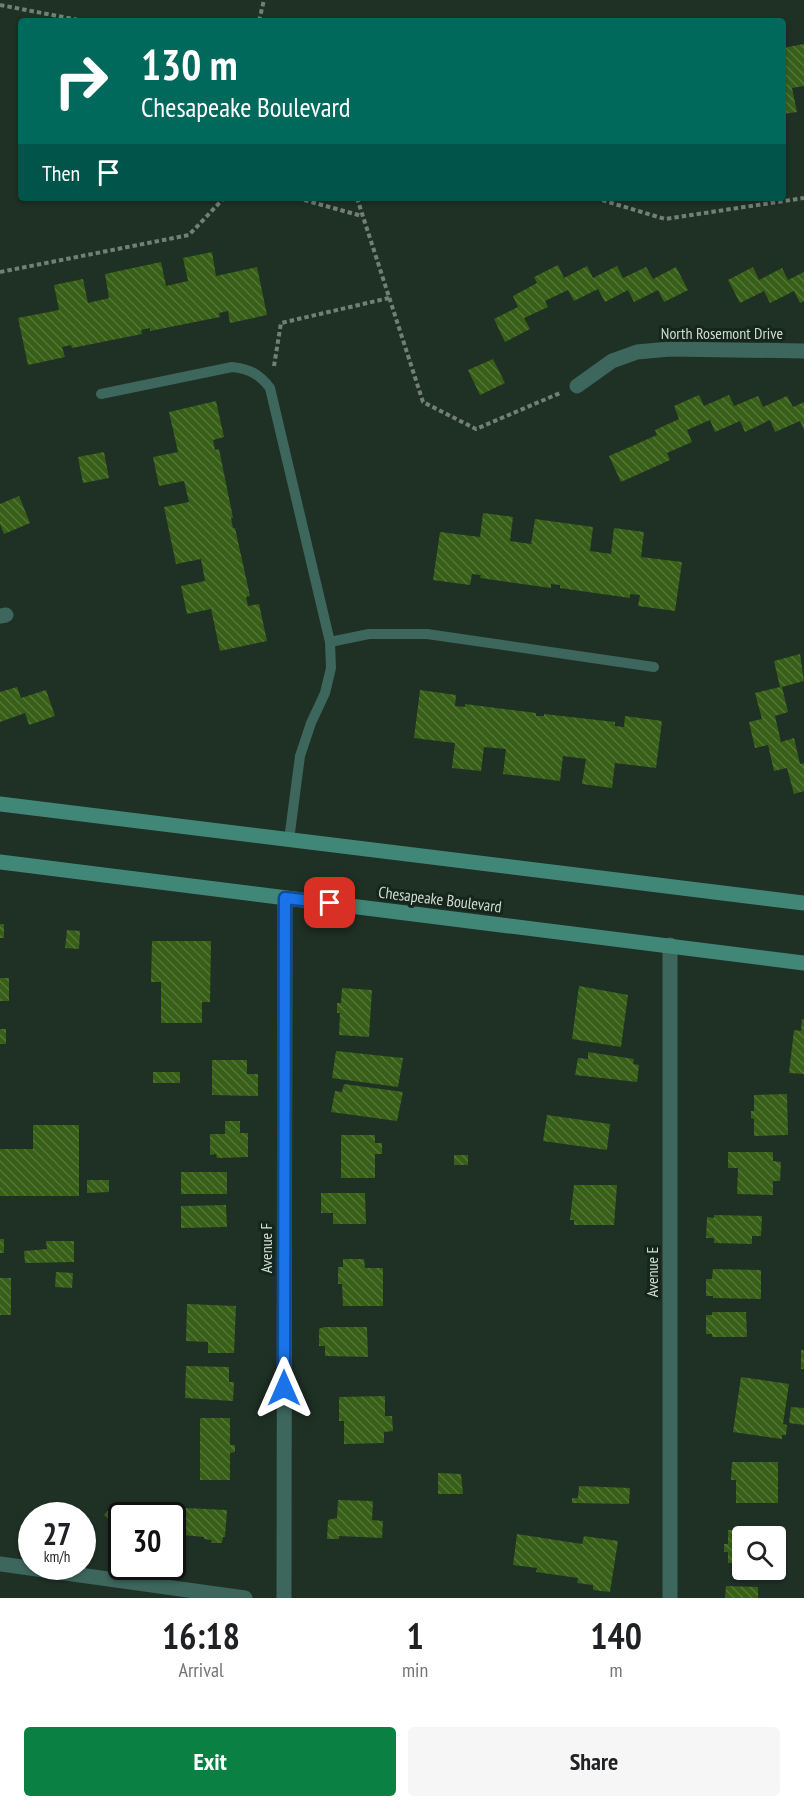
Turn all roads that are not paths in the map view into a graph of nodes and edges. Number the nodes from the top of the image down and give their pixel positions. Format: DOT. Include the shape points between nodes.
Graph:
graph roads {
  1 [pos="804,351"];
  2 [pos="577,386"];
  3 [pos="101,394"];
  4 [pos="330,642"];
  5 [pos="654,667"];
  6 [pos="0,804"];
  7 [pos="288,840"];
  8 [pos="0,862"];
  9 [pos="285,898"];
  10 [pos="804,903"];
  11 [pos="670,945"];
  12 [pos="804,963"];
  13 [pos="0,1564"];
  14 [pos="245,1598"];
  15 [pos="284,1598"];
  16 [pos="670,1598"];
  1 -- 2 [label="street, North Rosemont Drive" via="637,352 612,361"];
  3 -- 4 [label="lane" via="232,367 261,376 270,388"];
  4 -- 5 [label="lane" via="369,634 427,634"];
  4 -- 7 [label="lane" via="331,668 300,756"];
  6 -- 7 [label="main road"];
  7 -- 10 [label="main road"];
  8 -- 9 [label="main road, Chesapeake Boulevard"];
  9 -- 11 [label="main road, Chesapeake Boulevard"];
  9 -- 15 [label="street, Avenue F"];
  11 -- 12 [label="main road, Chesapeake Boulevard"];
  11 -- 16 [label="street, Avenue E"];
  13 -- 14 [label="street"];
}
